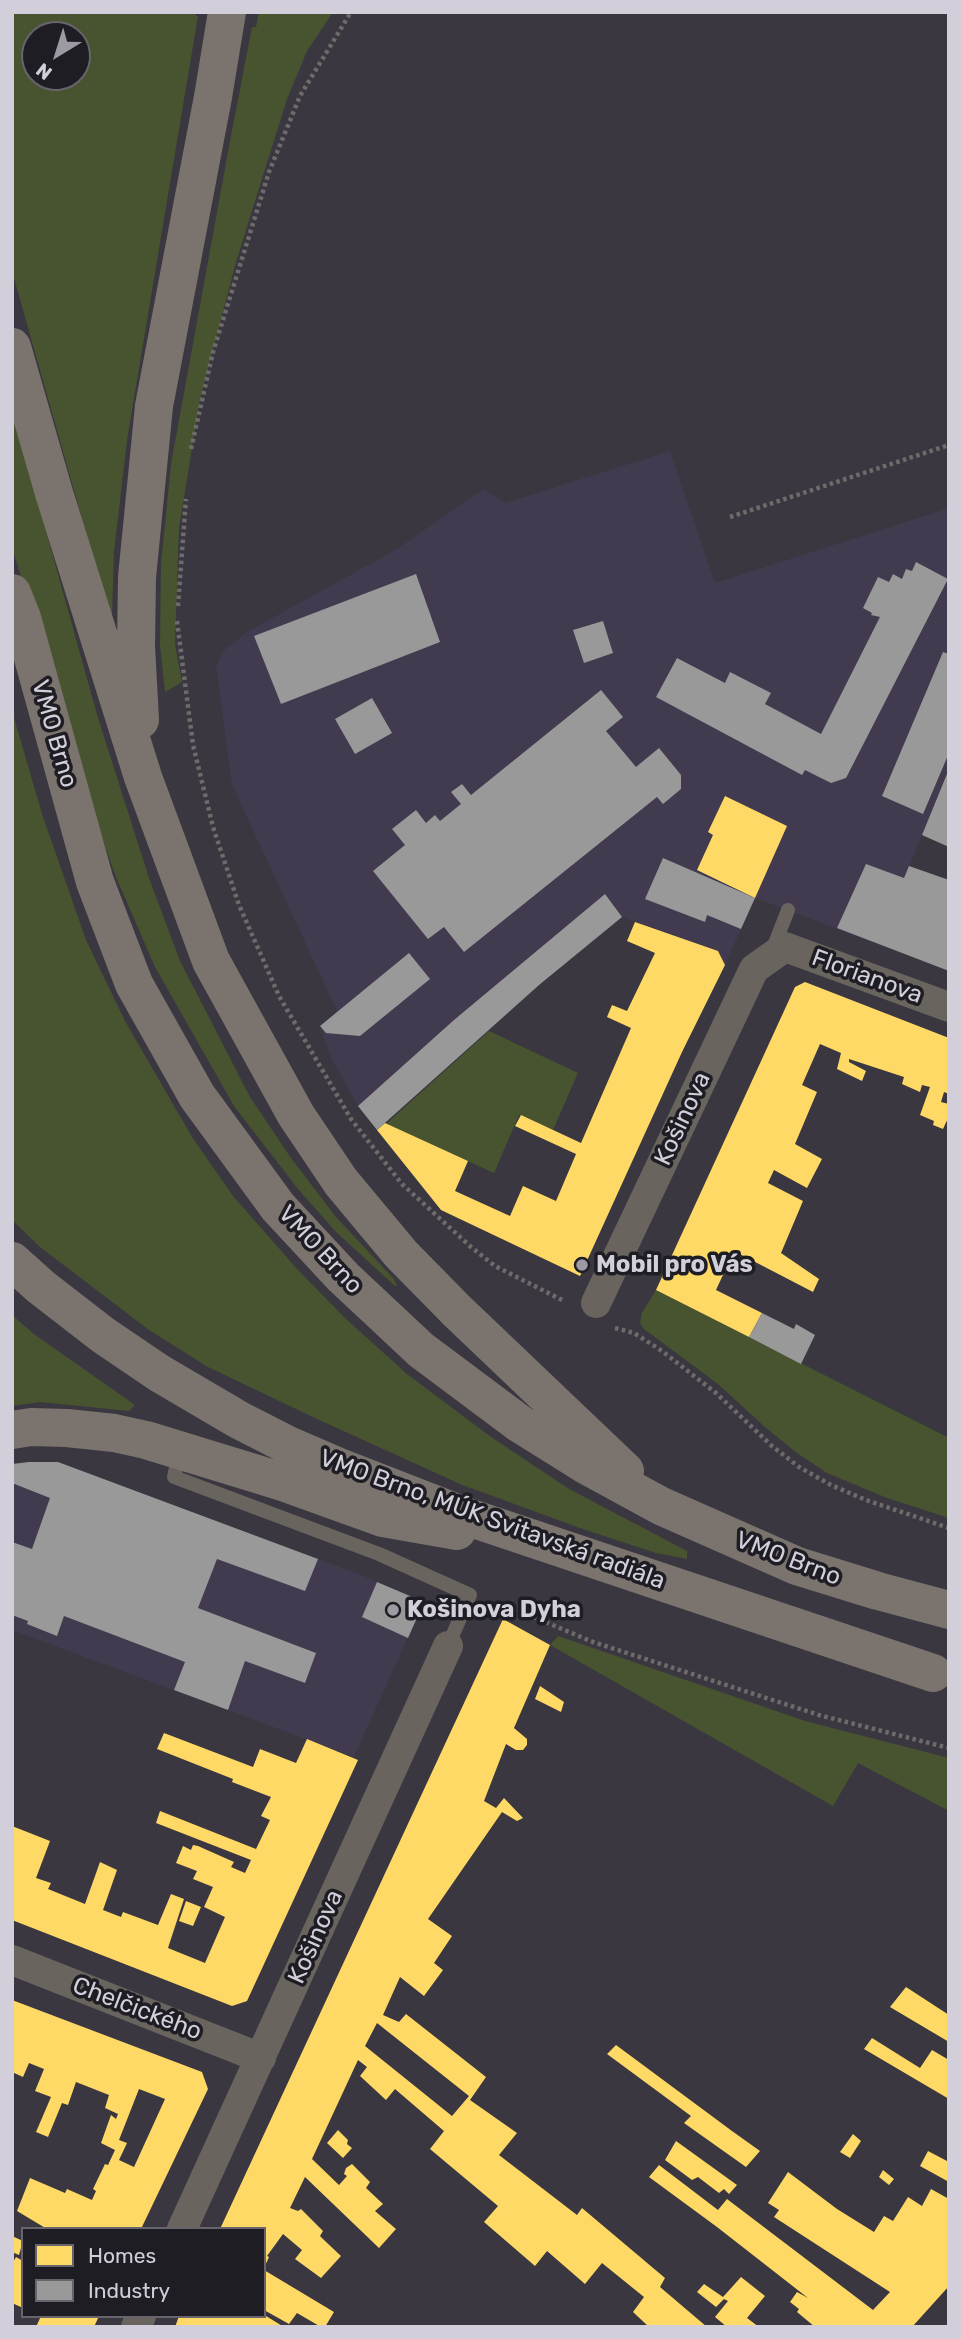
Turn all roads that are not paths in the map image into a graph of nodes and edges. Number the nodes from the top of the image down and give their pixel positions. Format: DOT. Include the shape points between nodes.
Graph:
graph roads {
  1 [pos="226,17"];
  2 [pos="12,347"];
  3 [pos="12,593"];
  4 [pos="143,777"];
  5 [pos="788,910"];
  6 [pos="777,953"];
  7 [pos="949,1007"];
  8 [pos="12,1261"];
  9 [pos="602,1314"];
  10 [pos="12,1430"];
  11 [pos="180,1449"];
  12 [pos="662,1506"];
  13 [pos="556,1548"];
  14 [pos="949,1610"];
  15 [pos="448,1646"];
  16 [pos="933,1673"];
  17 [pos="12,1960"];
  18 [pos="261,2058"];
  19 [pos="183,2227"];
  1 -- 4 [label="highway" via="154,406 138,577 136,646"];
  2 -- 4 [label="highway"];
  3 -- 12 [label="highway, VMO Brno" via="95,882 134,984 197,1096 278,1207 343,1277 421,1350 520,1424"];
  4 -- 12 [label="highway" via="211,961 296,1115 341,1182 438,1292"];
  5 -- 6 [label="lane"];
  6 -- 7 [label="street, Florianova"];
  6 -- 9 [label="street, Košinova" via="754,969"];
  8 -- 13 [label="highway, VMO Brno, MÚK Svitavská radiála" via="103,1335 239,1420 339,1467"];
  10 -- 11 [label="highway" via="67,1428 114,1433"];
  11 -- 13 [label="highway" via="383,1518"];
  11 -- 15 [label="lane" via="174,1477 379,1554 470,1595"];
  12 -- 14 [label="highway, VMO Brno" via="797,1566"];
  13 -- 16 [label="highway, VMO Brno, MÚK Svitavská radiála"];
  15 -- 18 [label="street, Košinova"];
  17 -- 18 [label="street, Chelčického"];
  18 -- 19 [label="street, Košinova"];
}
